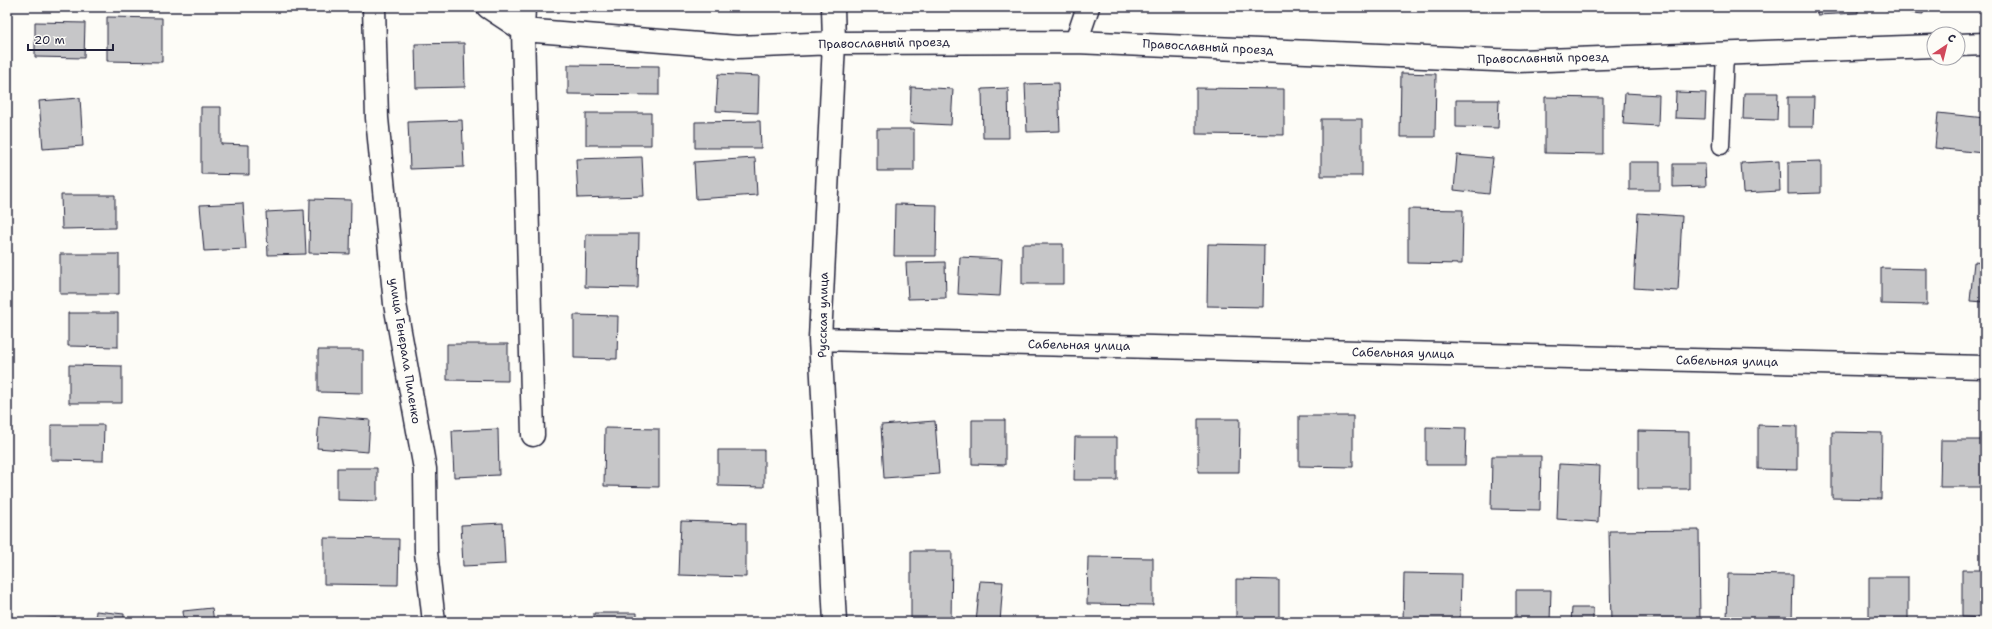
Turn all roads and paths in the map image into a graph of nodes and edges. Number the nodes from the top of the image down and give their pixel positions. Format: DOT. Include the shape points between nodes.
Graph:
graph roads {
  1 [pos="374,7"];
  2 [pos="488,7"];
  3 [pos="524,7"];
  4 [pos="834,7"];
  5 [pos="1088,7"];
  6 [pos="523,30"];
  7 [pos="1076,42"];
  8 [pos="834,44"];
  9 [pos="1985,44"];
  10 [pos="1966,45"];
  11 [pos="1926,46"];
  12 [pos="1725,54"];
  13 [pos="1721,146"];
  14 [pos="820,339"];
  15 [pos="1985,367"];
  16 [pos="533,435"];
  17 [pos="434,622"];
  18 [pos="835,622"];
  1 -- 17 [label="street, улица Генерала Пиленко" via="378,134 395,304 425,468 426,552"];
  2 -- 6 [label="street, Православный проезд"];
  3 -- 6 [label="street"];
  4 -- 8 [label="street, Русская улица"];
  5 -- 7 [label="street"];
  6 -- 8 [label="street, Православный проезд" via="737,47"];
  6 -- 16 [label="street"];
  7 -- 8 [label="street, Православный проезд"];
  7 -- 12 [label="street, Православный проезд" via="1518,61"];
  8 -- 14 [label="street, Русская улица"];
  9 -- 10 [label="street"];
  11 -- 12 [label="street, Православный проезд"];
  12 -- 13 [label="lane"];
  14 -- 15 [label="street, Сабельная улица"];
  14 -- 18 [label="street, Русская улица"];
}
